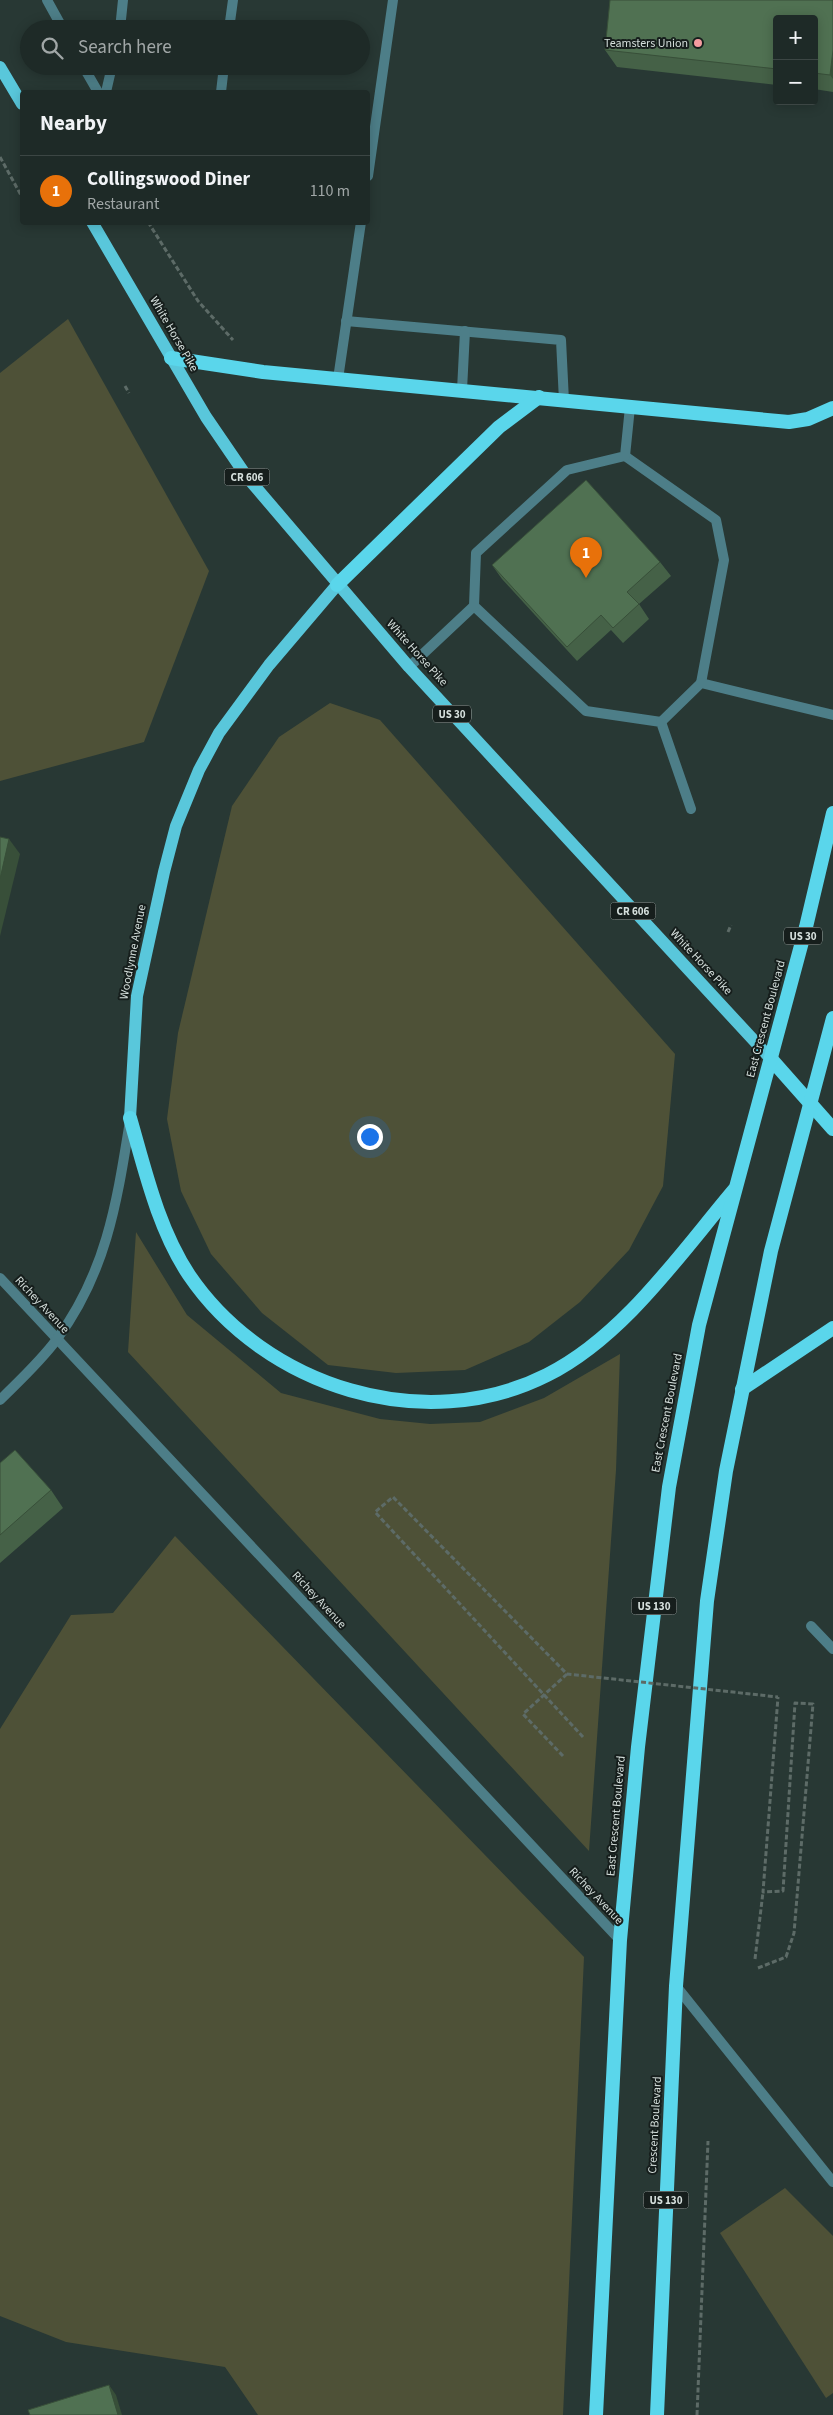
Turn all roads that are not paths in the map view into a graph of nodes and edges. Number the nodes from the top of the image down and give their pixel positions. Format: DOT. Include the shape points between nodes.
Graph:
graph roads {
  1 [pos="47,0"];
  2 [pos="123,0"];
  3 [pos="233,0"];
  4 [pos="393,0"];
  5 [pos="58,20"];
  6 [pos="121,20"];
  7 [pos="230,20"];
  8 [pos="0,66"];
  9 [pos="88,75"];
  10 [pos="110,75"];
  11 [pos="223,75"];
  12 [pos="97,90"];
  13 [pos="106,90"];
  14 [pos="221,90"];
  15 [pos="20,101"];
  16 [pos="370,162"];
  17 [pos="94,225"];
  18 [pos="361,225"];
  19 [pos="346,321"];
  20 [pos="465,331"];
  21 [pos="171,358"];
  22 [pos="338,379"];
  23 [pos="462,390"];
  24 [pos="539,397"];
  25 [pos="564,401"];
  26 [pos="630,408"];
  27 [pos="833,408"];
  28 [pos="625,456"];
  29 [pos="337,585"];
  30 [pos="474,606"];
  31 [pos="409,667"];
  32 [pos="701,683"];
  33 [pos="833,715"];
  34 [pos="661,722"];
  35 [pos="495,761"];
  36 [pos="691,809"];
  37 [pos="833,813"];
  38 [pos="833,1018"];
  39 [pos="771,1059"];
  40 [pos="810,1105"];
  41 [pos="130,1118"];
  42 [pos="833,1129"];
  43 [pos="738,1186"];
  44 [pos="0,1278"];
  45 [pos="833,1328"];
  46 [pos="57,1340"];
  47 [pos="742,1389"];
  48 [pos="0,1400"];
  49 [pos="811,1626"];
  50 [pos="833,1649"];
  51 [pos="620,1940"];
  52 [pos="676,1986"];
  53 [pos="833,2182"];
  54 [pos="596,2415"];
  55 [pos="657,2415"];
  1 -- 5 [label="street"];
  2 -- 6 [label="street"];
  3 -- 7 [label="street"];
  4 -- 16 [label="street"];
  8 -- 15 [label="main road"];
  9 -- 12 [label="street"];
  10 -- 13 [label="street"];
  11 -- 14 [label="street"];
  17 -- 21 [label="main road, White Horse Pike / CR 606"];
  18 -- 19 [label="street"];
  19 -- 20 [label="street"];
  19 -- 22 [label="street"];
  20 -- 23 [label="street"];
  20 -- 25 [label="street" via="561,340"];
  21 -- 22 [label="highway" via="262,372"];
  21 -- 29 [label="main road, White Horse Pike / CR 606" via="247,477"];
  22 -- 23 [label="highway"];
  23 -- 24 [label="highway"];
  24 -- 25 [label="highway"];
  24 -- 29 [label="highway" via="499,427"];
  25 -- 26 [label="highway"];
  26 -- 27 [label="highway" via="790,422"];
  26 -- 28 [label="street"];
  28 -- 30 [label="street" via="566,470 476,553"];
  28 -- 32 [label="street" via="716,520 724,560"];
  29 -- 31 [label="main road, White Horse Pike / CR 606"];
  29 -- 41 [label="main road, Woodlynne Avenue" via="269,665 219,733 199,770 176,826 137,996"];
  30 -- 31 [label="street"];
  30 -- 34 [label="street" via="586,711"];
  31 -- 35 [label="main road, White Horse Pike / US 30"];
  32 -- 33 [label="street"];
  32 -- 34 [label="street"];
  34 -- 36 [label="street"];
  35 -- 39 [label="main road, White Horse Pike / CR 606"];
  37 -- 39 [label="highway, East Crescent Boulevard / US 30"];
  38 -- 40 [label="highway, US 130"];
  39 -- 40 [label="highway, White Horse Pike"];
  39 -- 43 [label="highway, East Crescent Boulevard / US 30"];
  40 -- 42 [label="highway, White Horse Pike"];
  40 -- 47 [label="highway, US 130" via="771,1252"];
  41 -- 43 [label="highway" via="166,1231 189,1274 220,1312 263,1350 331,1385 419,1403 464,1400 506,1390 547,1375 593,1344 646,1295"];
  41 -- 46 [label="street, Woodlynne Avenue" via="114,1216 88,1289"];
  43 -- 51 [label="highway, East Crescent Boulevard / US 130" via="699,1325 669,1487 638,1747"];
  44 -- 46 [label="street, Richey Avenue"];
  45 -- 47 [label="highway"];
  46 -- 48 [label="street, Woodlynne Avenue"];
  46 -- 51 [label="street, Richey Avenue"];
  47 -- 52 [label="highway, US 130" via="707,1601"];
  49 -- 50 [label="street"];
  51 -- 54 [label="highway, East Crescent Boulevard / US 130"];
  52 -- 53 [label="street"];
  52 -- 55 [label="highway, Crescent Boulevard / US 130"];
}
